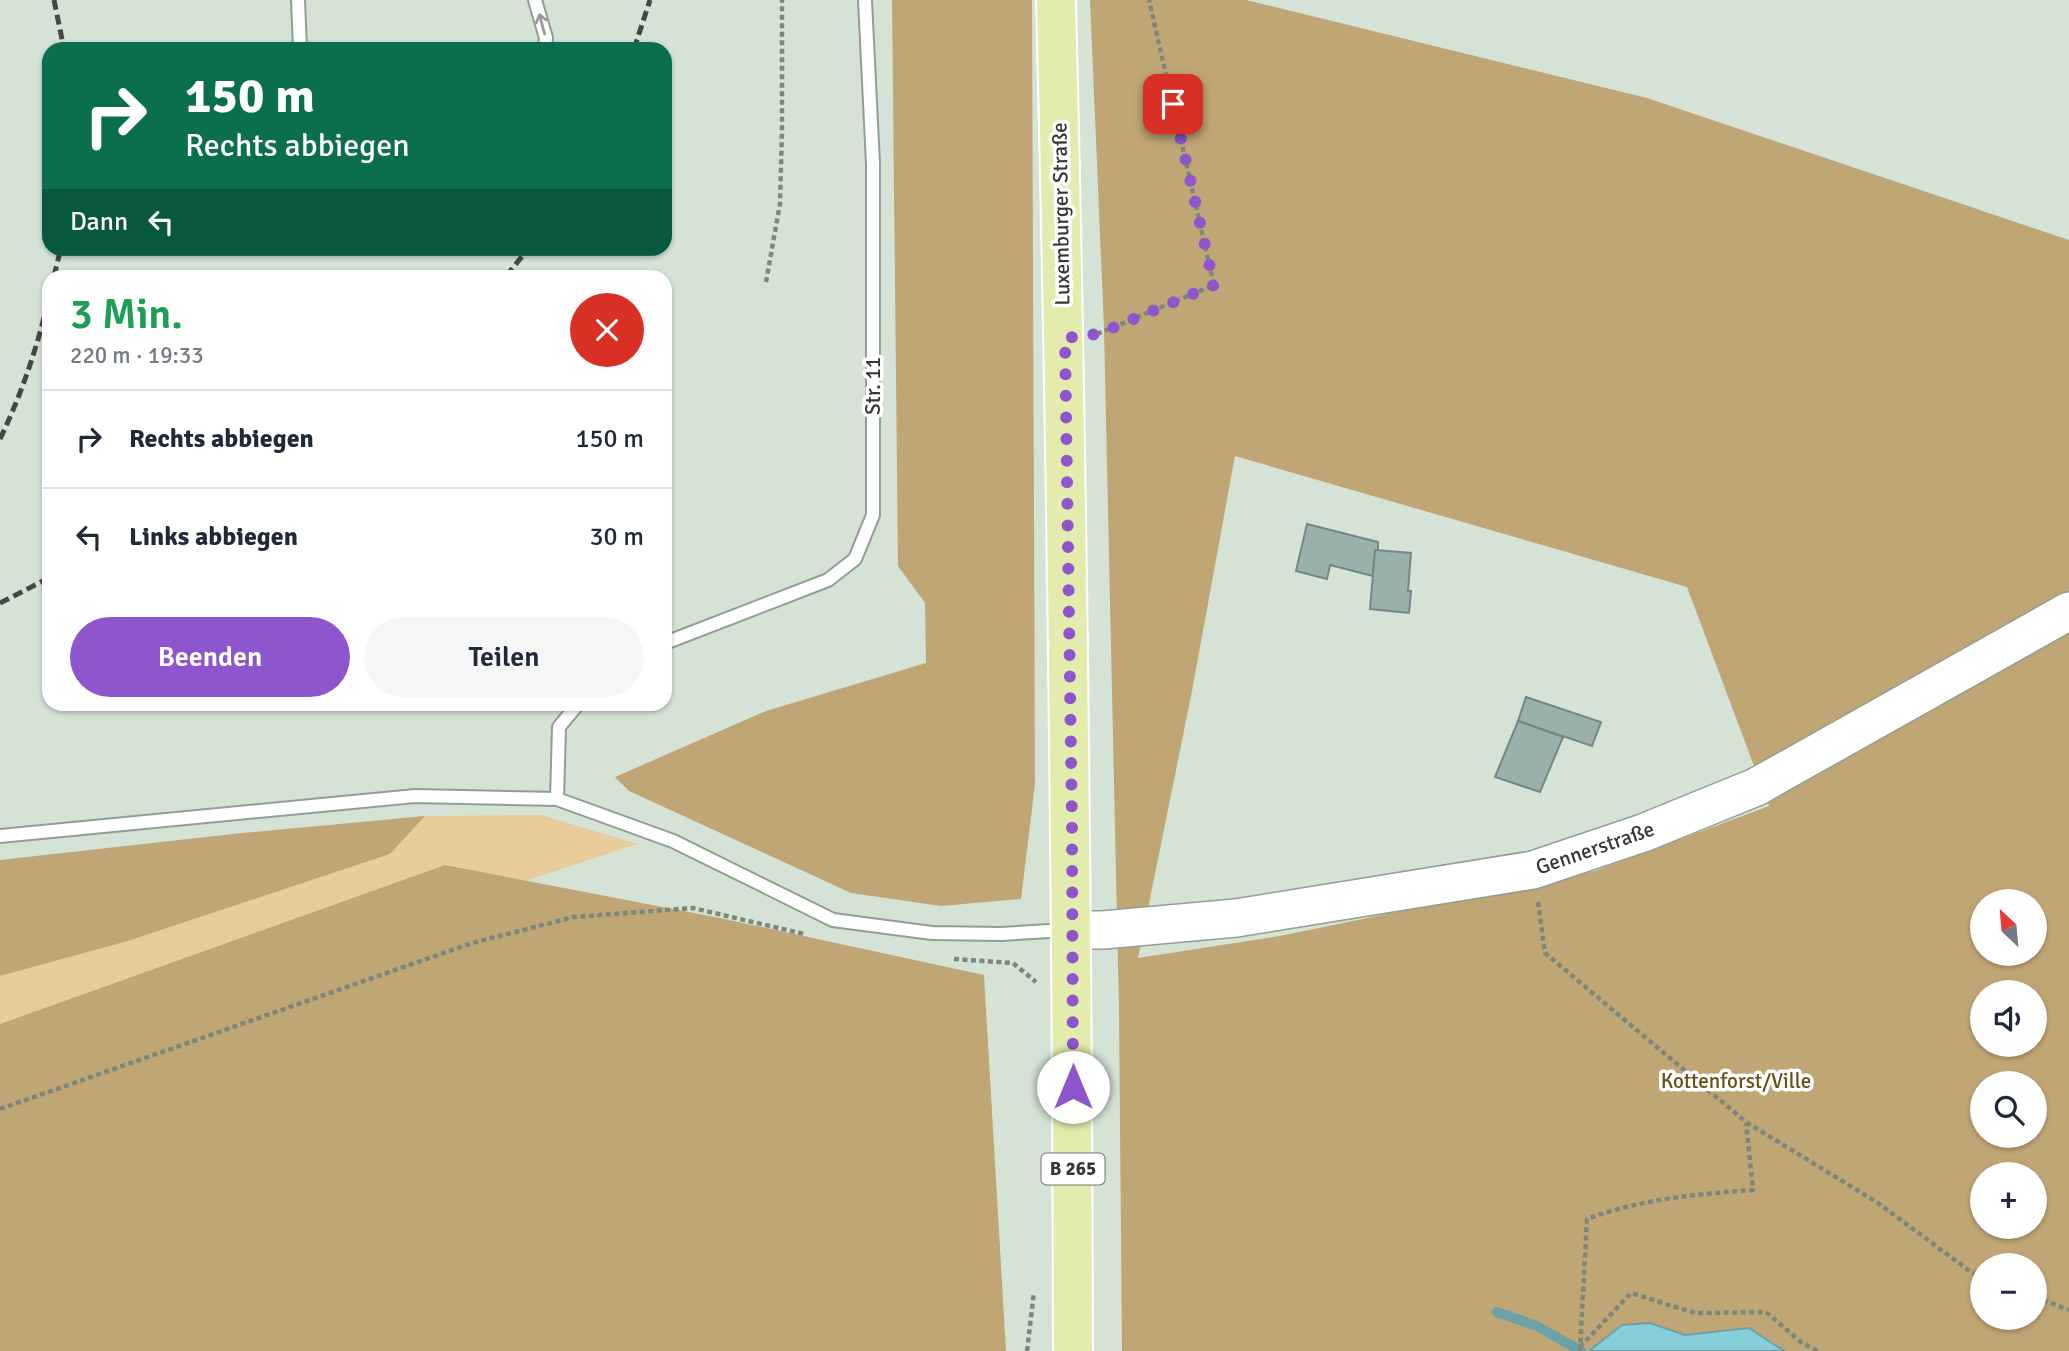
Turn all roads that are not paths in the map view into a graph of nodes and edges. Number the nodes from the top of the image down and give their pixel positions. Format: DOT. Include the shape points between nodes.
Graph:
graph roads {
  1 [pos="298,0"];
  2 [pos="535,0"];
  3 [pos="865,0"];
  4 [pos="1056,0"];
  5 [pos="300,42"];
  6 [pos="546,42"];
  7 [pos="2069,611"];
  8 [pos="672,640"];
  9 [pos="573,711"];
  10 [pos="556,799"];
  11 [pos="0,836"];
  12 [pos="1072,930"];
  13 [pos="1073,1351"];
  1 -- 5 [label="lane"];
  6 -- 2 [label="lane, one-way"];
  3 -- 8 [label="lane, Str. 11" via="873,164 873,515 855,559 828,580"];
  4 -- 12 [label="main road, Luxemburger Straße / B 265"];
  7 -- 12 [label="street, Gennerstraße" via="1756,788 1533,870 1236,918"];
  9 -- 10 [label="lane" via="559,727"];
  10 -- 11 [label="lane" via="415,796"];
  10 -- 12 [label="lane" via="673,841 833,920 932,933"];
  12 -- 13 [label="main road, Luxemburger Straße / B 265"];
}
